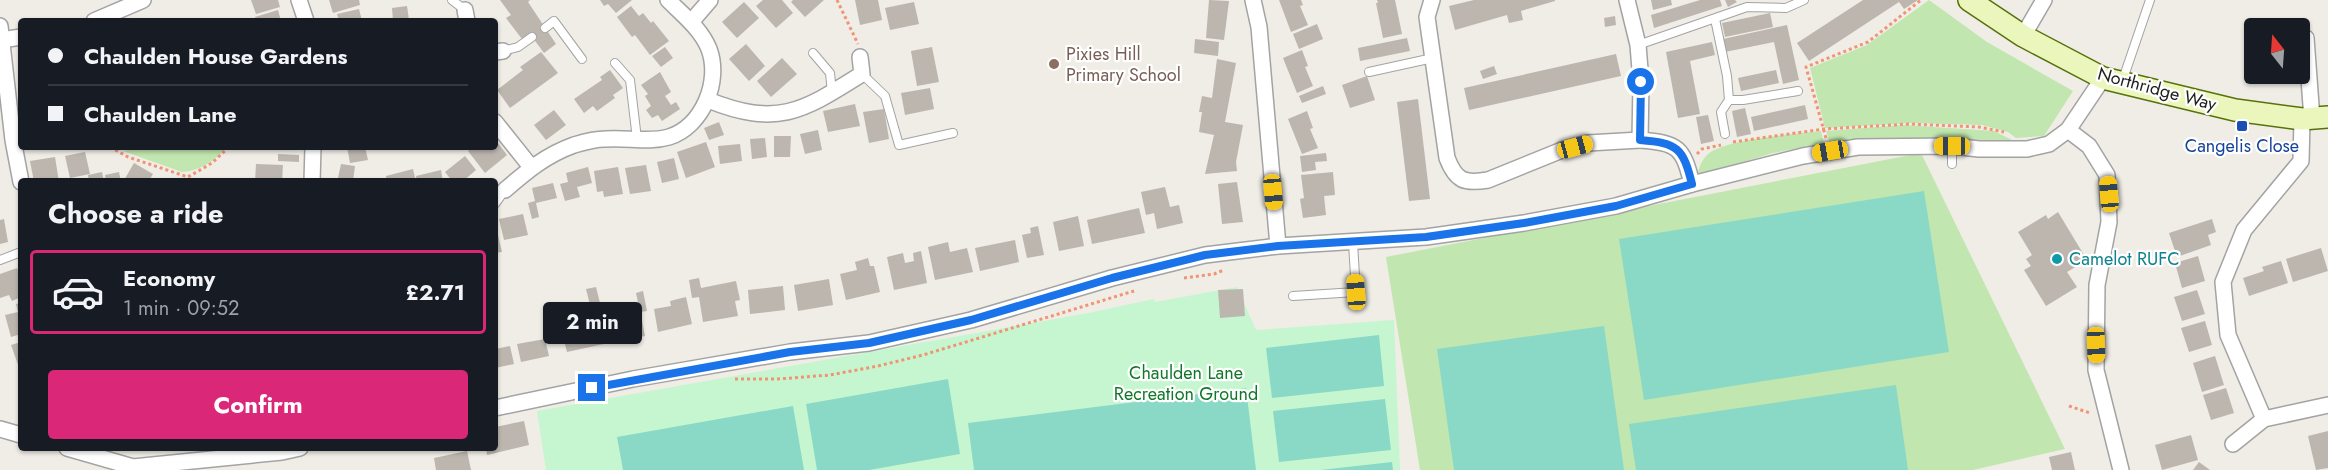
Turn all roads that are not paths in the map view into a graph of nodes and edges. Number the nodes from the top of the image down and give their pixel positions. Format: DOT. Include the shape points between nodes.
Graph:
graph roads {
  1 [pos="143,0"];
  2 [pos="299,0"];
  3 [pos="452,0"];
  4 [pos="668,0"];
  5 [pos="710,0"];
  6 [pos="1253,0"];
  7 [pos="1432,0"];
  8 [pos="1627,0"];
  9 [pos="1804,0"];
  10 [pos="1969,0"];
  11 [pos="2044,0"];
  12 [pos="2150,0"];
  13 [pos="466,16"];
  14 [pos="101,18"];
  15 [pos="305,18"];
  16 [pos="1715,19"];
  17 [pos="691,21"];
  18 [pos="0,26"];
  19 [pos="544,28"];
  20 [pos="2023,36"];
  21 [pos="18,37"];
  22 [pos="532,37"];
  23 [pos="1,40"];
  24 [pos="1638,45"];
  25 [pos="499,51"];
  26 [pos="813,53"];
  27 [pos="860,57"];
  28 [pos="1433,58"];
  29 [pos="582,59"];
  30 [pos="615,63"];
  31 [pos="1369,72"];
  32 [pos="862,74"];
  33 [pos="2310,78"];
  34 [pos="2112,81"];
  35 [pos="1798,91"];
  36 [pos="832,93"];
  37 [pos="708,100"];
  38 [pos="1729,100"];
  39 [pos="2314,118"];
  40 [pos="498,126"];
  41 [pos="2068,130"];
  42 [pos="953,132"];
  43 [pos="1725,134"];
  44 [pos="17,139"];
  45 [pos="637,139"];
  46 [pos="1640,140"];
  47 [pos="1952,146"];
  48 [pos="18,150"];
  49 [pos="313,150"];
  50 [pos="1952,164"];
  51 [pos="531,167"];
  52 [pos="21,178"];
  53 [pos="312,178"];
  54 [pos="1692,184"];
  55 [pos="500,191"];
  56 [pos="1353,243"];
  57 [pos="1278,246"];
  58 [pos="18,253"];
  59 [pos="0,260"];
  60 [pos="1293,296"];
  61 [pos="2328,405"];
  62 [pos="498,407"];
  63 [pos="2264,419"];
  64 [pos="0,429"];
  65 [pos="18,434"];
  66 [pos="2233,444"];
  67 [pos="77,451"];
  68 [pos="274,451"];
  69 [pos="2121,470"];
  1 -- 14 [label="street"];
  2 -- 15 [label="street"];
  3 -- 13 [label="lane"];
  4 -- 17 [label="street"];
  5 -- 17 [label="street"];
  6 -- 57 [label="street" via="1259,27"];
  7 -- 28 [label="street" via="1427,17"];
  8 -- 24 [label="street"];
  9 -- 16 [label="lane" via="1786,8 1747,7"];
  10 -- 20 [label="street, Northridge Way"];
  11 -- 20 [label="street"];
  12 -- 34 [label="lane"];
  16 -- 24 [label="lane"];
  16 -- 38 [label="lane"];
  17 -- 37 [label="street" via="709,51"];
  18 -- 23 [label="street"];
  19 -- 29 [label="lane" via="554,21"];
  20 -- 34 [label="street, Northridge Way"];
  21 -- 23 [label="street"];
  22 -- 25 [label="lane" via="518,47"];
  23 -- 44 [label="street"];
  24 -- 46 [label="street"];
  26 -- 36 [label="lane" via="830,73"];
  27 -- 32 [label="street"];
  28 -- 31 [label="lane"];
  28 -- 46 [label="street" via="1448,158 1456,176 1464,181 1488,180 1588,143"];
  30 -- 45 [label="lane" via="630,80"];
  32 -- 36 [label="street"];
  32 -- 42 [label="lane" via="885,96 898,145"];
  33 -- 39 [label="street"];
  34 -- 39 [label="street, Northridge Way" via="2235,110"];
  34 -- 41 [label="street"];
  35 -- 38 [label="lane"];
  36 -- 37 [label="street" via="815,103 776,115 760,115"];
  37 -- 45 [label="street" via="684,130 657,140"];
  38 -- 43 [label="lane" via="1721,112"];
  39 -- 63 [label="street" via="2301,161 2244,230 2223,282 2228,335"];
  40 -- 51 [label="street"];
  41 -- 47 [label="street" via="2049,144 2027,149"];
  41 -- 69 [label="street" via="2089,146 2107,175 2109,222 2097,285 2096,370"];
  45 -- 51 [label="street" via="604,138 577,144 552,153"];
  46 -- 54 [label="street" via="1674,146 1682,153"];
  47 -- 50 [label="lane"];
  47 -- 54 [label="street" via="1830,151"];
  48 -- 52 [label="street"];
  49 -- 53 [label="street"];
  51 -- 55 [label="street"];
  54 -- 56 [label="street" via="1616,206 1524,223"];
  56 -- 57 [label="street"];
  56 -- 60 [label="lane" via="1356,292"];
  57 -- 62 [label="street" via="1205,255 971,320 869,343 790,352 633,379"];
  58 -- 59 [label="lane"];
  61 -- 63 [label="street"];
  63 -- 66 [label="street"];
  64 -- 65 [label="street"];
  67 -- 68 [label="street" via="133,467"];
}
